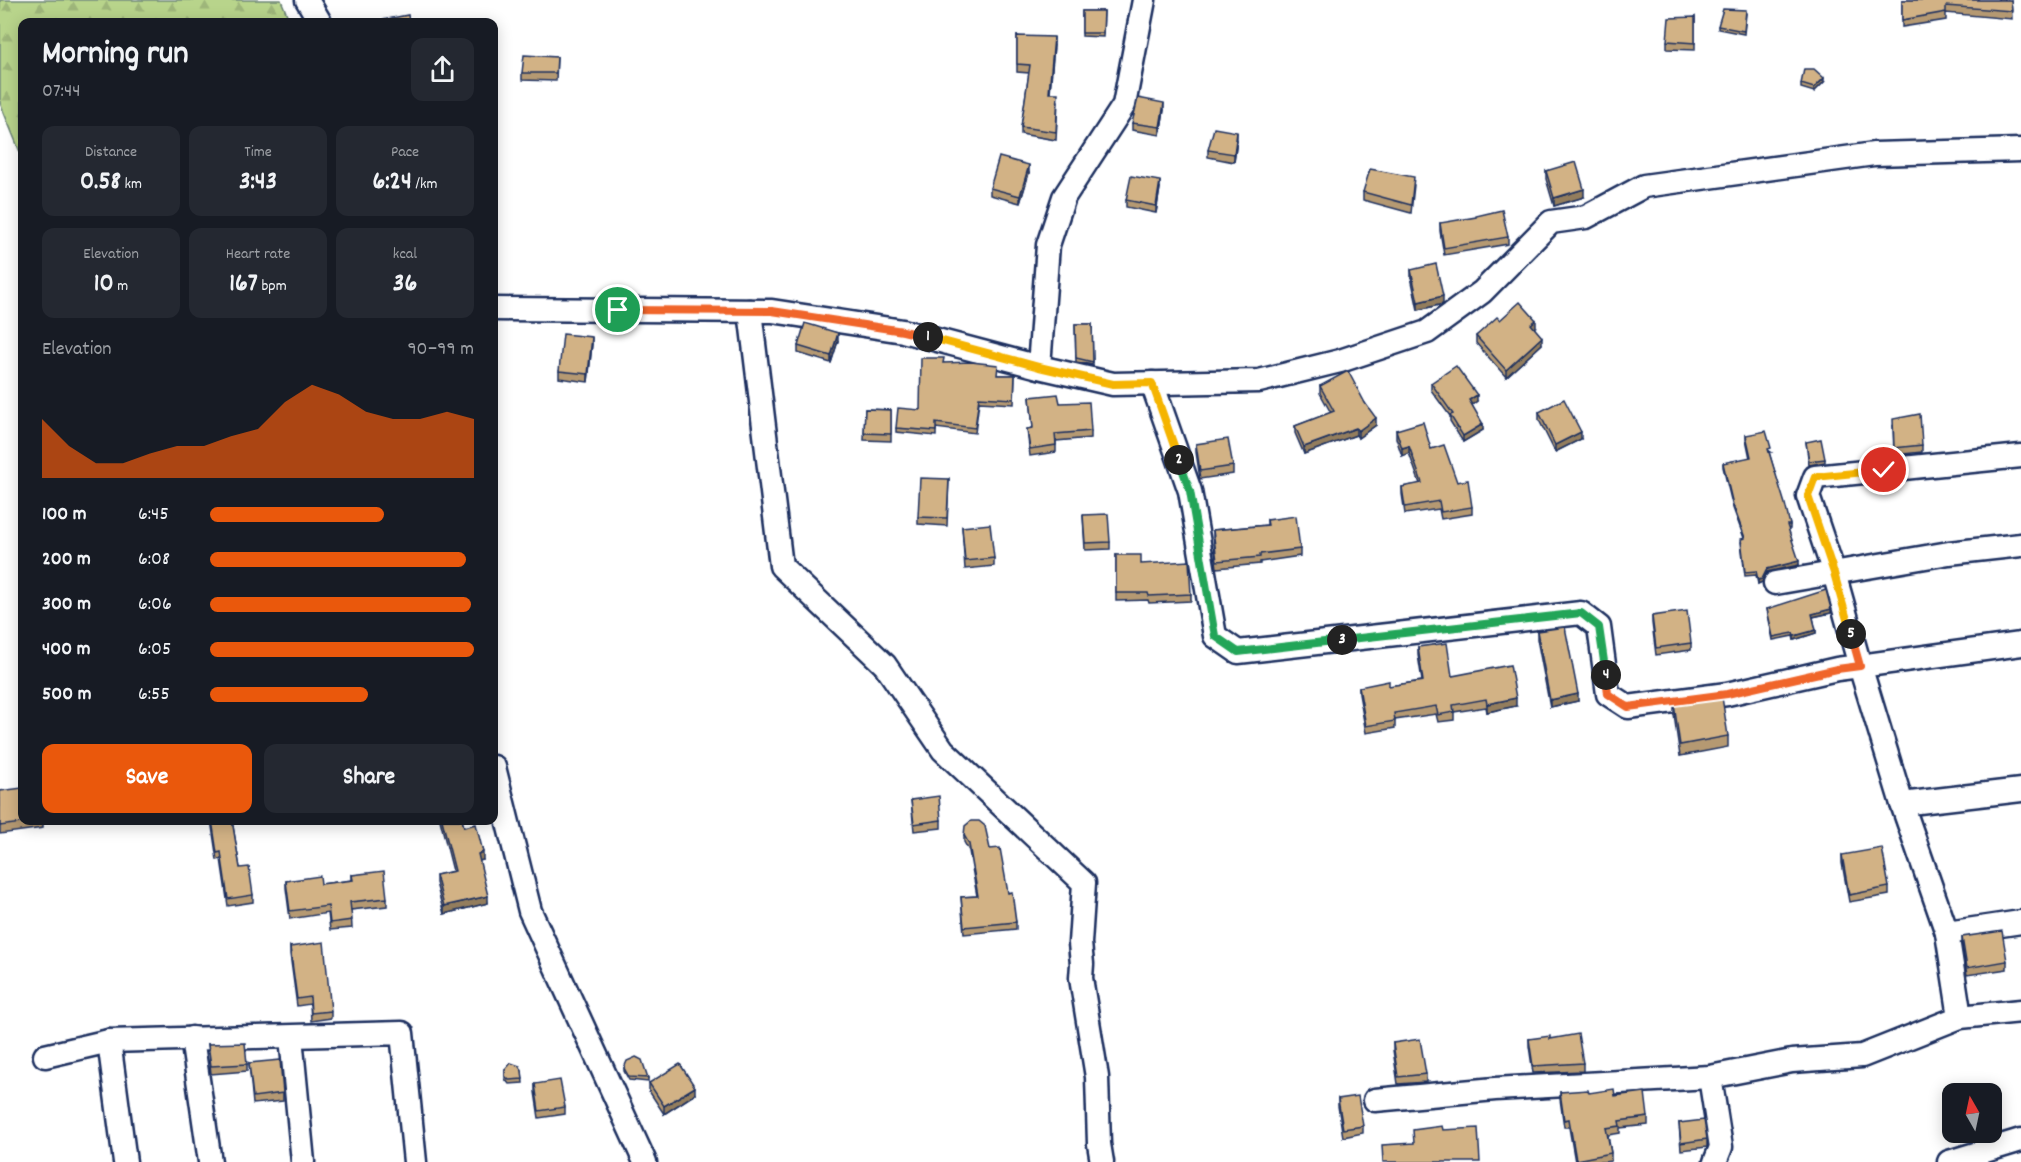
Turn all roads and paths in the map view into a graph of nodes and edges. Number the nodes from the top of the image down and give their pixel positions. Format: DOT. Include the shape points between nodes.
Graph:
graph roads {
  1 [pos="307,0"];
  2 [pos="1144,0"];
  3 [pos="318,18"];
  4 [pos="2021,150"];
  5 [pos="498,309"];
  6 [pos="750,311"];
  7 [pos="1039,367"];
  8 [pos="1152,383"];
  9 [pos="2021,456"];
  10 [pos="2021,544"];
  11 [pos="1834,573"];
  12 [pos="1775,583"];
  13 [pos="2021,644"];
  14 [pos="1860,666"];
  15 [pos="498,783"];
  16 [pos="2021,790"];
  17 [pos="1902,804"];
  18 [pos="2021,922"];
  19 [pos="1947,933"];
  20 [pos="2021,1011"];
  21 [pos="1960,1017"];
  22 [pos="291,1037"];
  23 [pos="192,1038"];
  24 [pos="109,1041"];
  25 [pos="45,1056"];
  26 [pos="1710,1077"];
  27 [pos="1375,1100"];
  28 [pos="2021,1140"];
  29 [pos="125,1162"];
  30 [pos="210,1162"];
  31 [pos="303,1162"];
  32 [pos="415,1162"];
  33 [pos="645,1162"];
  34 [pos="1102,1162"];
  35 [pos="1715,1162"];
  36 [pos="1949,1162"];
  1 -- 3 [label="street"];
  2 -- 7 [label="street" via="1124,105 1064,197 1048,245"];
  4 -- 8 [label="street" via="1874,154 1644,186 1586,216 1551,222 1482,292 1427,332 1340,361 1259,381"];
  5 -- 6 [label="street"];
  6 -- 7 [label="street" via="903,331"];
  6 -- 34 [label="street" via="781,566 885,665 943,750 1084,883 1081,978 1097,1077"];
  7 -- 8 [label="street" via="1113,384"];
  8 -- 14 [label="street" via="1190,491 1215,636 1238,652 1581,613 1599,627 1608,694 1628,707 1727,694"];
  9 -- 11 [label="street" via="1815,477 1808,496"];
  10 -- 11 [label="street"];
  11 -- 12 [label="street"];
  11 -- 14 [label="street"];
  13 -- 14 [label="street"];
  14 -- 17 [label="street"];
  15 -- 33 [label="street" via="530,911"];
  16 -- 17 [label="street"];
  17 -- 19 [label="street"];
  18 -- 19 [label="street"];
  19 -- 21 [label="street"];
  20 -- 21 [label="street"];
  21 -- 26 [label="street" via="1862,1056 1792,1061"];
  22 -- 23 [label="street"];
  22 -- 31 [label="street"];
  22 -- 32 [label="street" via="402,1033"];
  23 -- 24 [label="street"];
  23 -- 30 [label="street"];
  24 -- 25 [label="street"];
  24 -- 29 [label="street"];
  26 -- 27 [label="street"];
  26 -- 35 [label="street" via="1721,1148"];
  28 -- 36 [label="street"];
}
